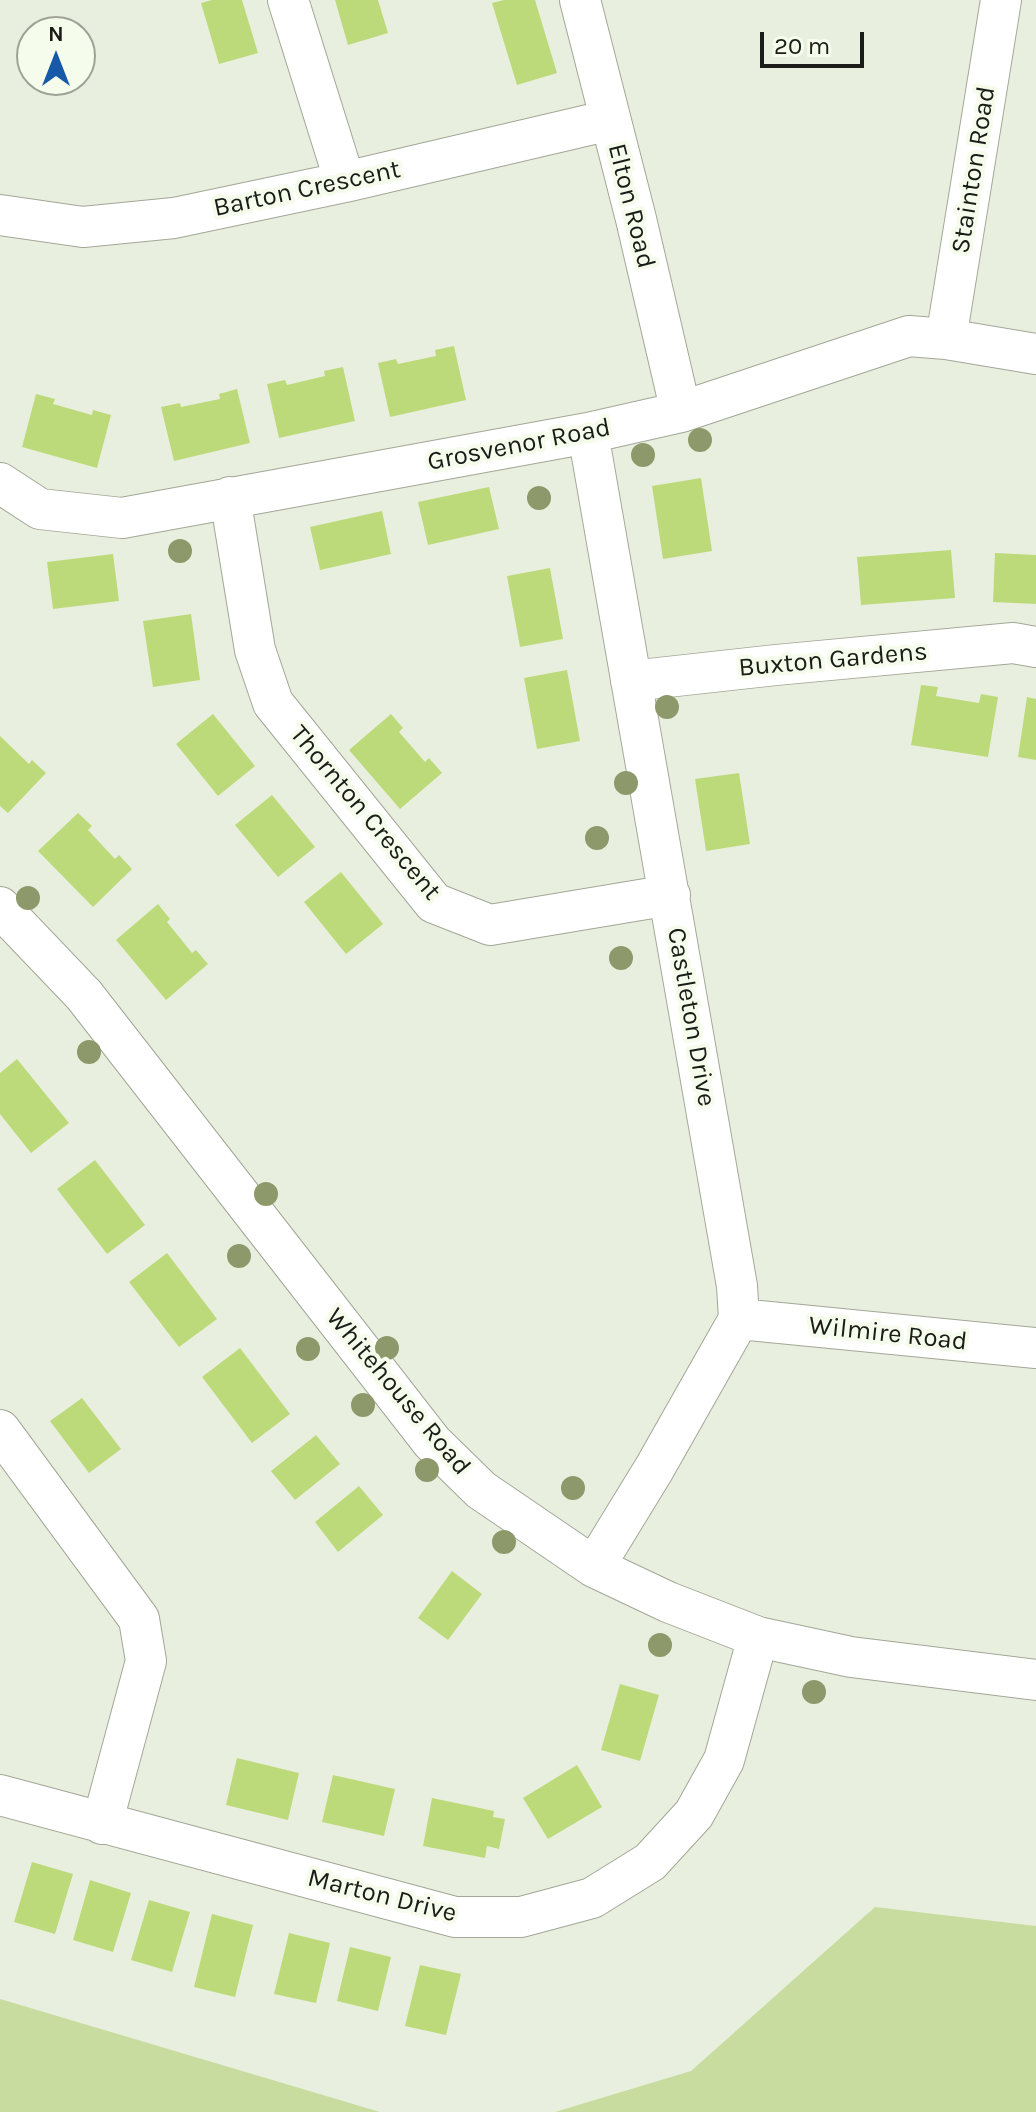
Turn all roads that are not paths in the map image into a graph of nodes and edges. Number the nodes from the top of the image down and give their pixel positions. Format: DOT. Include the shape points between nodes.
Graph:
graph roads {
  1 [pos="288,0"];
  2 [pos="580,0"];
  3 [pos="1001,0"];
  4 [pos="610,120"];
  5 [pos="345,182"];
  6 [pos="0,215"];
  7 [pos="946,339"];
  8 [pos="1036,354"];
  9 [pos="681,412"];
  10 [pos="588,433"];
  11 [pos="0,483"];
  12 [pos="230,497"];
  13 [pos="1036,647"];
  14 [pos="631,681"];
  15 [pos="670,895"];
  16 [pos="0,907"];
  17 [pos="739,1319"];
  18 [pos="1036,1348"];
  19 [pos="0,1430"];
  20 [pos="594,1567"];
  21 [pos="758,1637"];
  22 [pos="1036,1680"];
  23 [pos="0,1795"];
  24 [pos="102,1824"];
  1 -- 5 [label="street"];
  2 -- 4 [label="street, Elton Road"];
  3 -- 7 [label="street, Stainton Road"];
  4 -- 5 [label="street, Barton Crescent"];
  4 -- 9 [label="street, Elton Road"];
  5 -- 6 [label="street, Barton Crescent" via="174,218 83,227"];
  7 -- 8 [label="street, Grosvenor Road"];
  7 -- 9 [label="street, Grosvenor Road" via="909,336"];
  9 -- 10 [label="street, Grosvenor Road"];
  10 -- 12 [label="street, Grosvenor Road"];
  10 -- 14 [label="street, Castleton Drive"];
  11 -- 12 [label="street, Grosvenor Road" via="40,509 122,518"];
  12 -- 15 [label="street, Thornton Crescent" via="255,650 273,703 434,903 490,925"];
  13 -- 14 [label="street, Buxton Gardens" via="1013,643"];
  14 -- 15 [label="street, Castleton Drive"];
  15 -- 17 [label="street, Castleton Drive"];
  16 -- 20 [label="street, Whitehouse Road" via="84,995 432,1442 481,1490"];
  17 -- 18 [label="street, Wilmire Road"];
  17 -- 20 [label="street"];
  19 -- 24 [label="street" via="139,1619 146,1661"];
  20 -- 21 [label="street, Whitehouse Road"];
  21 -- 22 [label="street, Whitehouse Road" via="851,1657"];
  21 -- 24 [label="street, Marton Drive" via="724,1760 694,1814 650,1862 592,1898 521,1917 455,1917"];
  23 -- 24 [label="street, Marton Drive"];
}
